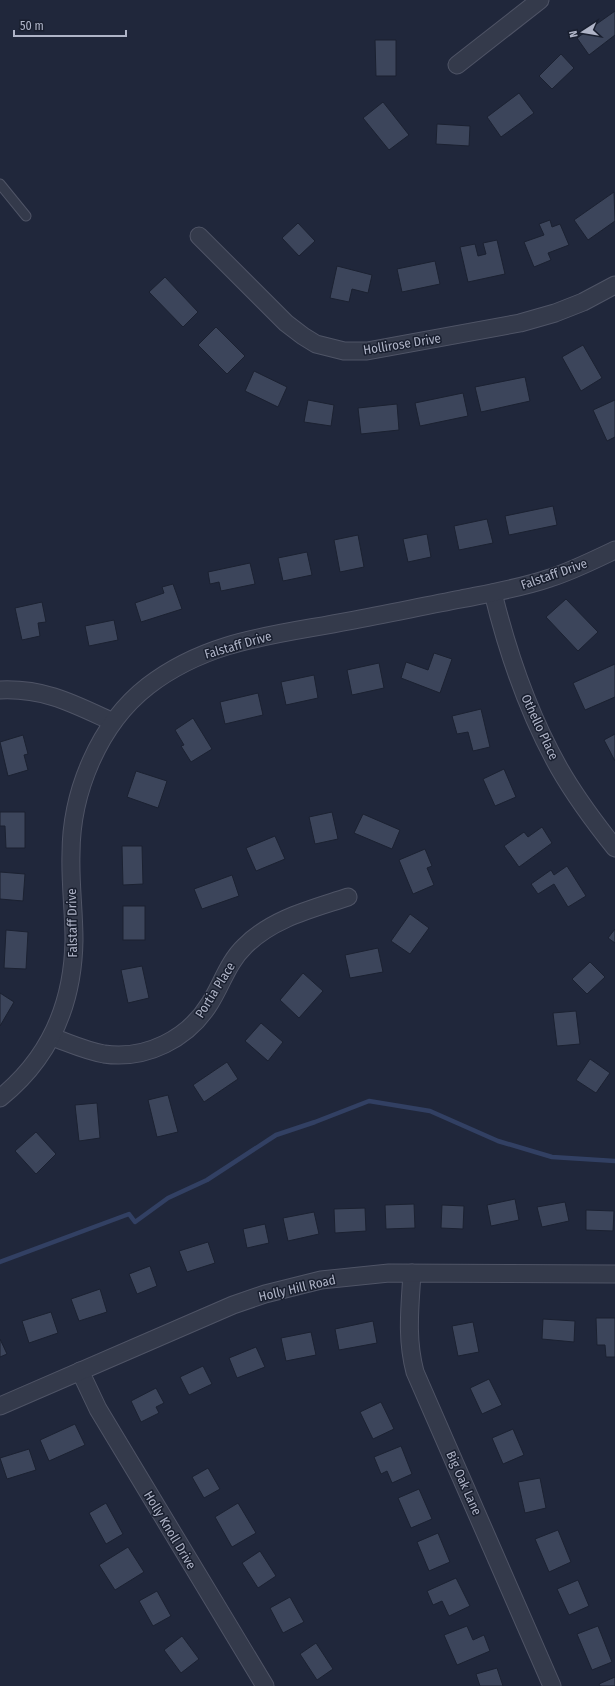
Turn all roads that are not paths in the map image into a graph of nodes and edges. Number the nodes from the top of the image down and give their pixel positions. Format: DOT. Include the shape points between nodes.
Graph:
graph roads {
  1 [pos="540,0"];
  2 [pos="457,65"];
  3 [pos="0,184"];
  4 [pos="26,216"];
  5 [pos="199,236"];
  6 [pos="615,285"];
  7 [pos="615,550"];
  8 [pos="493,593"];
  9 [pos="0,690"];
  10 [pos="113,722"];
  11 [pos="615,848"];
  12 [pos="348,897"];
  13 [pos="52,1037"];
  14 [pos="0,1098"];
  15 [pos="412,1273"];
  16 [pos="615,1274"];
  17 [pos="80,1371"];
  18 [pos="0,1406"];
  19 [pos="265,1686"];
  20 [pos="552,1686"];
  1 -- 2 [label="street"];
  3 -- 4 [label="lane"];
  5 -- 6 [label="street, Hollirose Drive" via="286,323 316,344 344,351 374,350 520,323 583,302"];
  7 -- 8 [label="street, Falstaff Drive" via="551,578"];
  8 -- 10 [label="street, Falstaff Drive" via="244,640 220,647 170,671 148,686 129,702"];
  8 -- 11 [label="street, Othello Place" via="517,676 531,711 559,769"];
  9 -- 10 [label="street" via="23,689 46,694"];
  10 -- 13 [label="street, Falstaff Drive" via="100,743 78,799 71,853 74,939 72,970 61,1017"];
  12 -- 13 [label="street, Portia Place" via="284,919 244,946 196,1022 168,1043 148,1050 118,1055 80,1048"];
  13 -- 14 [label="street, Falstaff Drive" via="32,1067"];
  15 -- 16 [label="street, Holly Hill Road"];
  15 -- 17 [label="street, Holly Hill Road" via="321,1280 265,1294 233,1305"];
  15 -- 20 [label="street, Big Oak Lane" via="408,1324 410,1352 415,1372"];
  17 -- 18 [label="street, Holly Hill Road"];
  17 -- 19 [label="street, Holly Knoll Drive" via="102,1415"];
}
